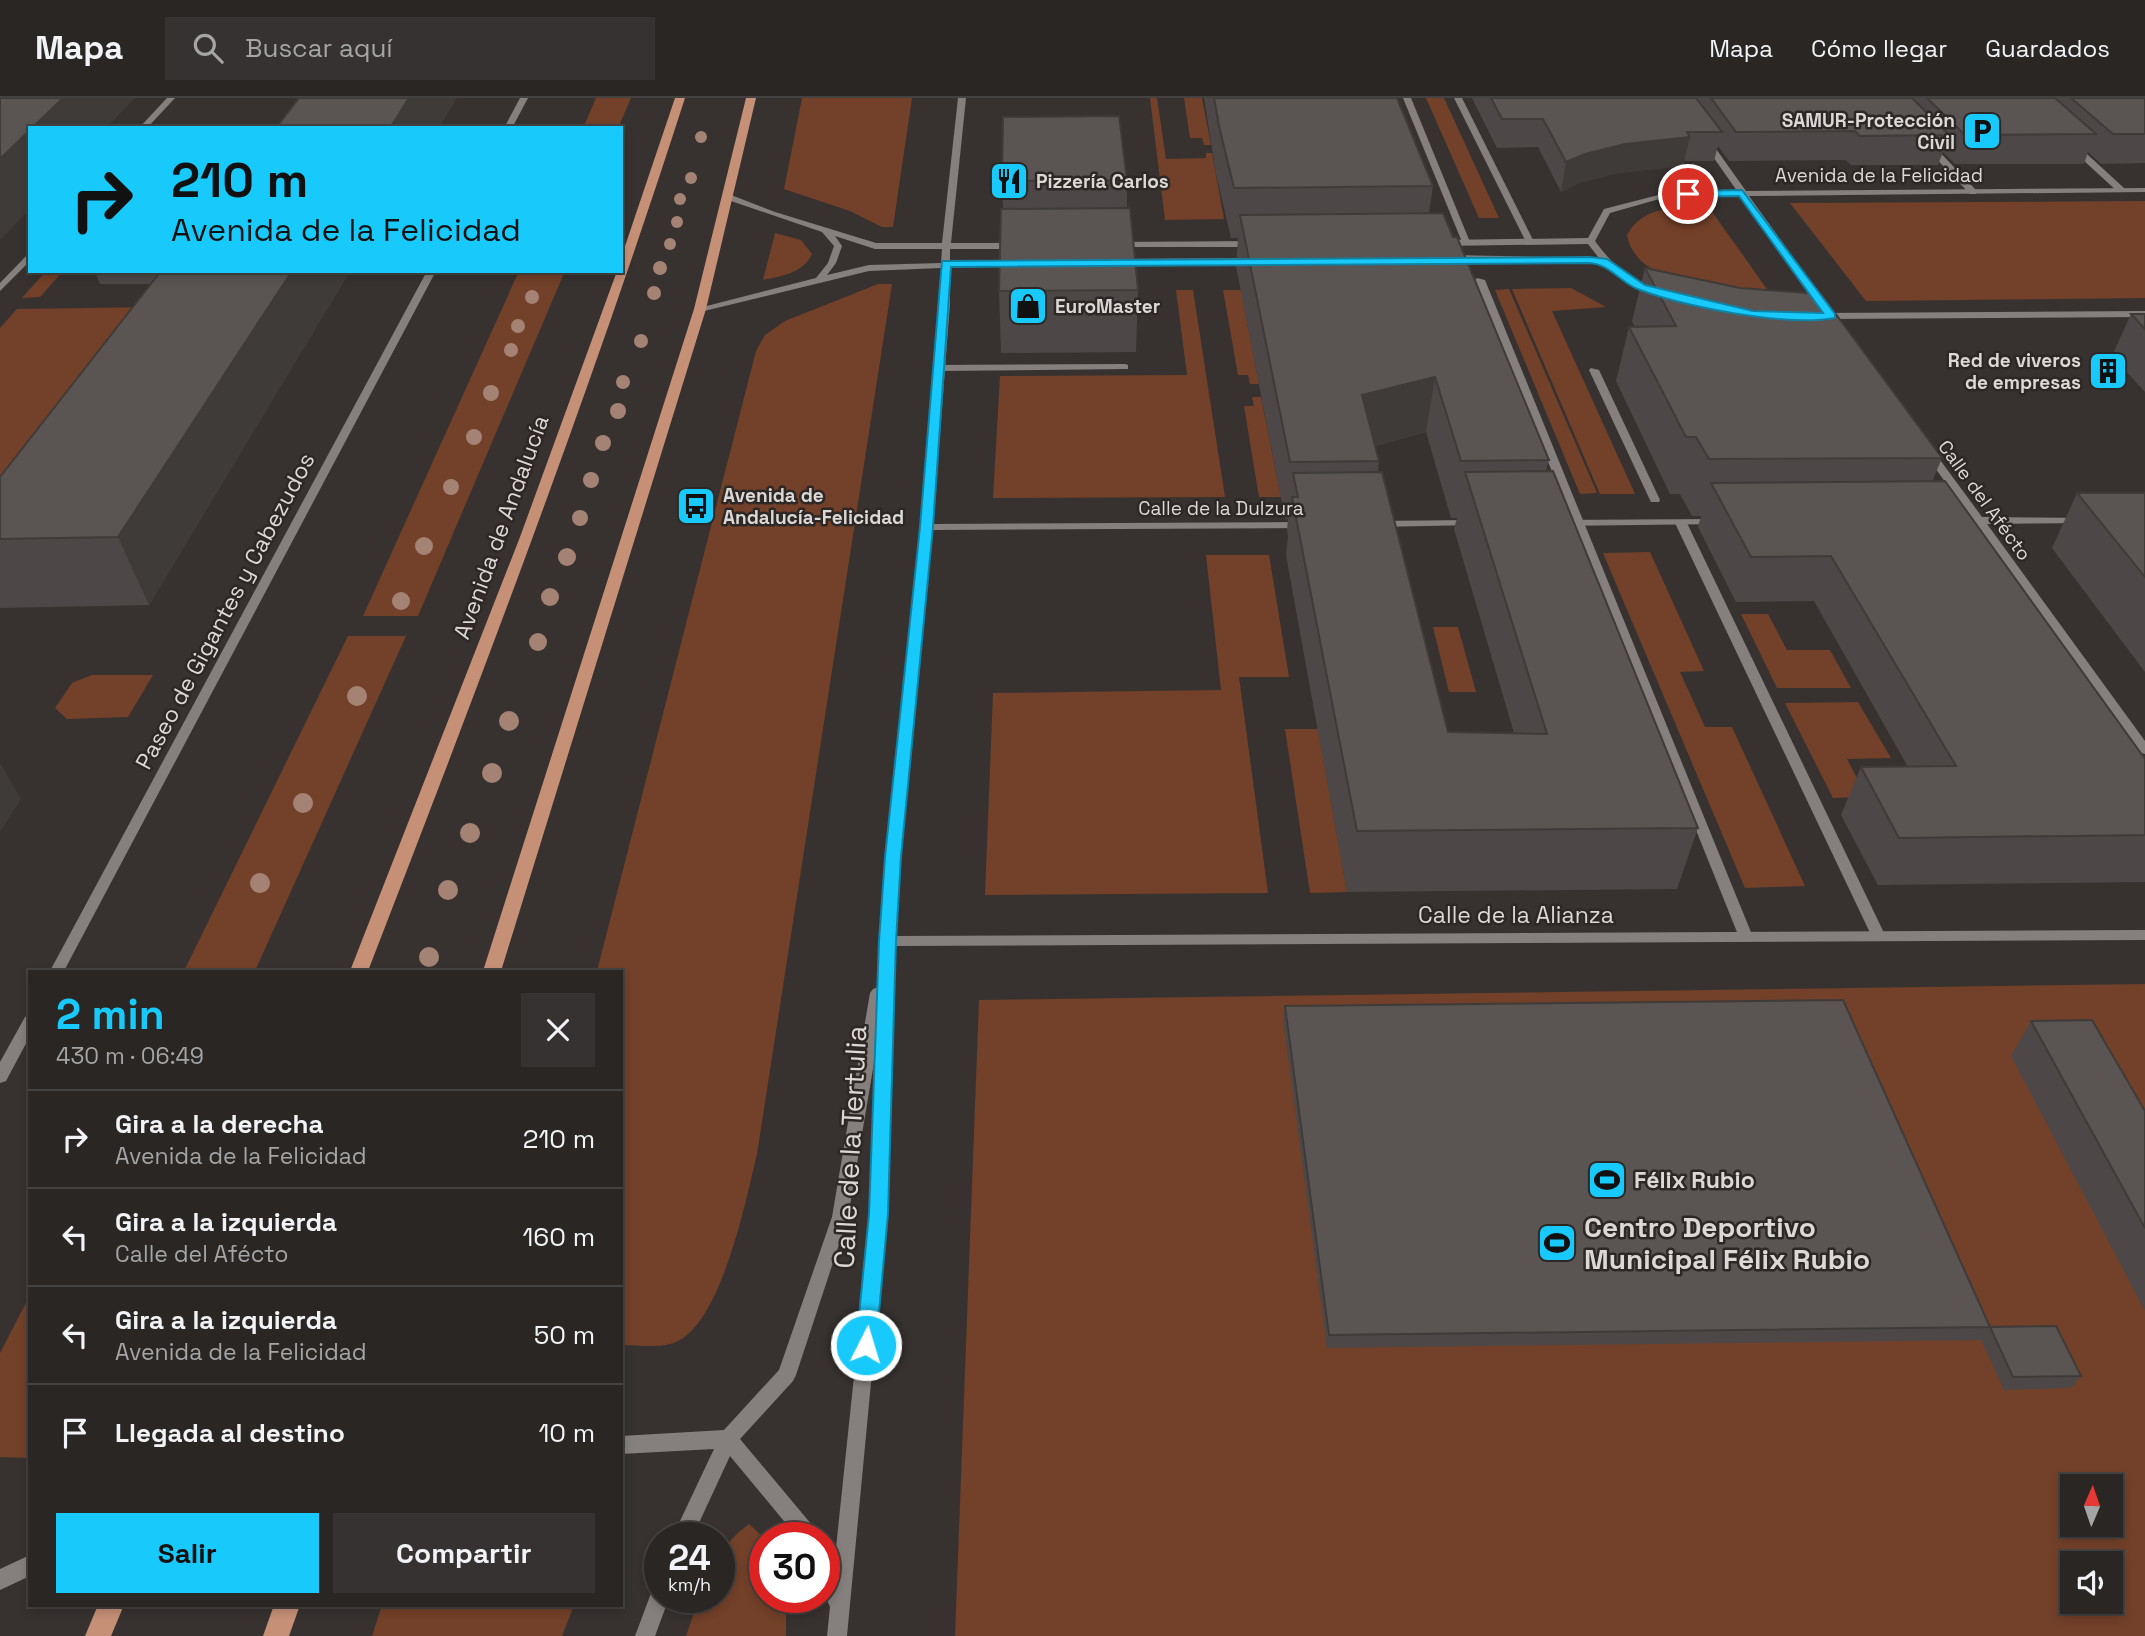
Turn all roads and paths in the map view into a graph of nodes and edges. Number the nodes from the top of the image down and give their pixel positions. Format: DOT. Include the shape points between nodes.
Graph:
graph roads {
  1 [pos="171,98"];
  2 [pos="524,98"];
  3 [pos="680,98"];
  4 [pos="751,98"];
  5 [pos="962,98"];
  6 [pos="1407,98"];
  7 [pos="1458,98"];
  8 [pos="145,126"];
  9 [pos="509,126"];
  10 [pos="1700,132"];
  11 [pos="1918,134"];
  12 [pos="2067,140"];
  13 [pos="2121,190"];
  14 [pos="2145,190"];
  15 [pos="1973,192"];
  16 [pos="1742,193"];
  17 [pos="728,197"];
  18 [pos="824,229"];
  19 [pos="1591,241"];
  20 [pos="1530,242"];
  21 [pos="1424,243"];
  22 [pos="1466,243"];
  23 [pos="1270,244"];
  24 [pos="1027,246"];
  25 [pos="1106,246"];
  26 [pos="946,247"];
  27 [pos="28,257"];
  28 [pos="1443,258"];
  29 [pos="1262,261"];
  30 [pos="1604,261"];
  31 [pos="1108,262"];
  32 [pos="1027,263"];
  33 [pos="946,264"];
  34 [pos="623,268"];
  35 [pos="431,273"];
  36 [pos="621,273"];
  37 [pos="1480,279"];
  38 [pos="819,280"];
  39 [pos="0,288"];
  40 [pos="1666,294"];
  41 [pos="700,309"];
  42 [pos="2145,314"];
  43 [pos="1807,315"];
  44 [pos="1834,320"];
  45 [pos="1125,367"];
  46 [pos="939,368"];
  47 [pos="1594,370"];
  48 [pos="1921,442"];
  49 [pos="1655,500"];
  50 [pos="2095,520"];
  51 [pos="1937,521"];
  52 [pos="1978,521"];
  53 [pos="1576,522"];
  54 [pos="1737,522"];
  55 [pos="1479,523"];
  56 [pos="1549,523"];
  57 [pos="1681,523"];
  58 [pos="1357,524"];
  59 [pos="1317,525"];
  60 [pos="927,527"];
  61 [pos="2145,750"];
  62 [pos="2145,935"];
  63 [pos="1746,937"];
  64 [pos="1879,937"];
  65 [pos="887,941"];
  66 [pos="58,970"];
  67 [pos="359,970"];
  68 [pos="492,970"];
  69 [pos="28,1025"];
  70 [pos="0,1077"];
  71 [pos="728,1439"];
  72 [pos="623,1445"];
  73 [pos="689,1522"];
  74 [pos="797,1522"];
  75 [pos="28,1567"];
  76 [pos="0,1580"];
  77 [pos="110,1607"];
  78 [pos="286,1607"];
  79 [pos="840,1607"];
  80 [pos="653,1613"];
  81 [pos="839,1613"];
  82 [pos="98,1636"];
  83 [pos="276,1636"];
  84 [pos="645,1636"];
  85 [pos="837,1636"];
  1 -- 8 [label="street"];
  2 -- 9 [label="street"];
  3 -- 34 [label="main road, Avenida de Andalucía"];
  4 -- 17 [label="main road"];
  5 -- 26 [label="street, Calle de la Tertulia"];
  6 -- 22 [label="street"];
  7 -- 20 [label="street"];
  10 -- 16 [label="street"];
  11 -- 15 [label="street"];
  12 -- 13 [label="street"];
  13 -- 14 [label="street, Avenida de la Felicidad"];
  13 -- 15 [label="street, Avenida de la Felicidad"];
  15 -- 16 [label="street, Avenida de la Felicidad"];
  16 -- 19 [label="street, Avenida de la Felicidad" via="1670,194 1607,211"];
  16 -- 44 [label="street"];
  17 -- 18 [label="street"];
  17 -- 41 [label="main road"];
  18 -- 26 [label="street" via="875,246"];
  18 -- 38 [label="street" via="838,246"];
  19 -- 20 [label="street"];
  19 -- 30 [label="street"];
  20 -- 22 [label="street"];
  21 -- 22 [label="street"];
  23 -- 25 [label="street"];
  24 -- 26 [label="street"];
  26 -- 33 [label="street, Calle de la Tertulia"];
  27 -- 39 [label="street"];
  28 -- 30 [label="street"];
  29 -- 31 [label="street"];
  30 -- 40 [label="street" via="1641,288"];
  32 -- 33 [label="street"];
  33 -- 38 [label="street" via="869,268"];
  33 -- 46 [label="street, Calle de la Tertulia"];
  35 -- 66 [label="street, Paseo de Gigantes y Cabezudos"];
  36 -- 67 [label="main road, Avenida de Andalucía" via="504,601"];
  37 -- 53 [label="street"];
  38 -- 41 [label="street"];
  41 -- 68 [label="main road"];
  42 -- 44 [label="street"];
  43 -- 44 [label="street"];
  45 -- 46 [label="street"];
  46 -- 60 [label="street, Calle de la Tertulia"];
  47 -- 49 [label="street"];
  48 -- 52 [label="street, Calle del Afécto"];
  50 -- 52 [label="street"];
  51 -- 52 [label="street"];
  52 -- 61 [label="street, Calle del Afécto"];
  53 -- 56 [label="street"];
  53 -- 57 [label="street"];
  53 -- 63 [label="street"];
  54 -- 57 [label="street"];
  55 -- 58 [label="street"];
  57 -- 64 [label="street"];
  59 -- 60 [label="street, Calle de la Dulzura"];
  60 -- 65 [label="street, Calle de la Tertulia"];
  62 -- 64 [label="street, Calle de la Alianza"];
  63 -- 64 [label="street, Calle de la Alianza"];
  63 -- 65 [label="street, Calle de la Alianza"];
  65 -- 71 [label="street, Calle de la Tertulia" via="840,1217 787,1375"];
  65 -- 79 [label="street, Calle de la Tertulia" via="879,1214"];
  69 -- 70 [label="street"];
  71 -- 72 [label="street"];
  71 -- 73 [label="street, Calle de la Tertulia"];
  71 -- 74 [label="street"];
  75 -- 76 [label="street"];
  77 -- 82 [label="main road"];
  78 -- 83 [label="main road"];
  80 -- 84 [label="street"];
  81 -- 85 [label="street, Calle de la Tertulia"];
}
